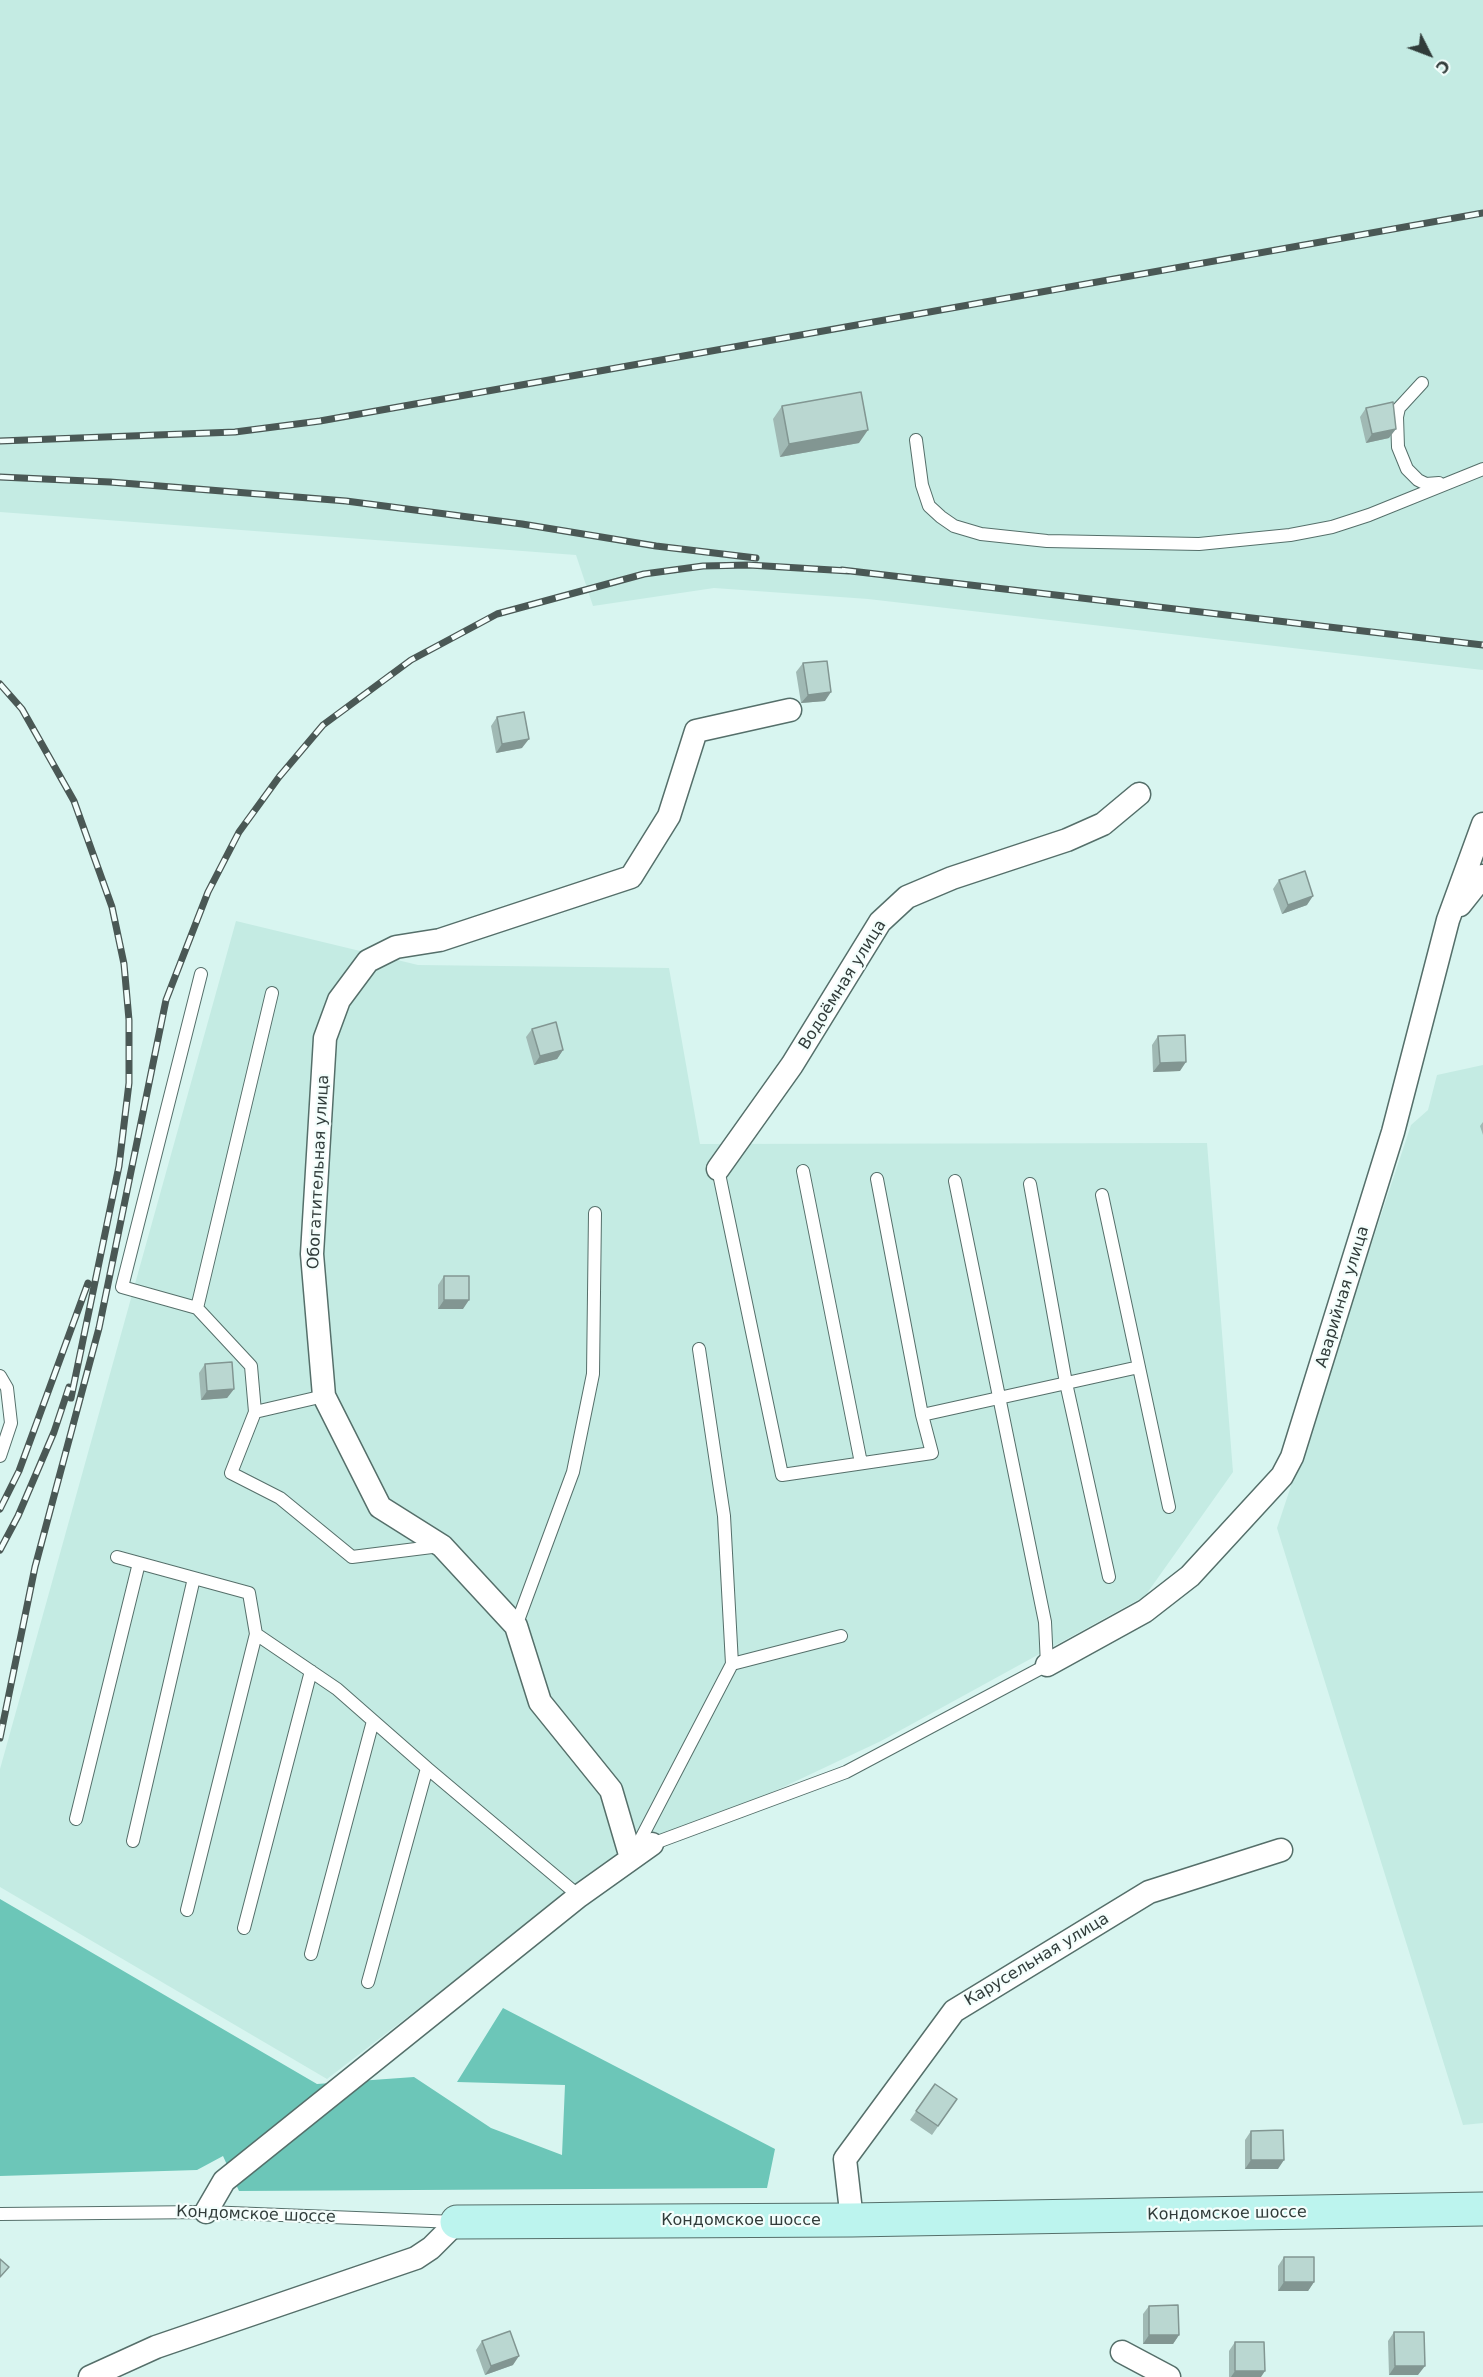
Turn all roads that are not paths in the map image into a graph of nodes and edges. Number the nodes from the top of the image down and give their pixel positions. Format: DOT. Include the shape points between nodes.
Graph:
graph roads {
  1 [pos="1422,383"];
  2 [pos="916,440"];
  3 [pos="1483,469"];
  4 [pos="1443,483"];
  5 [pos="790,710"];
  6 [pos="1139,794"];
  7 [pos="1483,824"];
  8 [pos="1483,876"];
  9 [pos="1448,920"];
  10 [pos="201,974"];
  11 [pos="272,993"];
  12 [pos="718,1169"];
  13 [pos="802,1171"];
  14 [pos="877,1179"];
  15 [pos="955,1181"];
  16 [pos="1030,1184"];
  17 [pos="1102,1195"];
  18 [pos="595,1213"];
  19 [pos="197,1308"];
  20 [pos="699,1349"];
  21 [pos="1139,1367"];
  22 [pos="0,1376"];
  23 [pos="1066,1383"];
  24 [pos="324,1396"];
  25 [pos="1000,1398"];
  26 [pos="255,1412"];
  27 [pos="922,1415"];
  28 [pos="0,1456"];
  29 [pos="861,1463"];
  30 [pos="1169,1507"];
  31 [pos="442,1546"];
  32 [pos="117,1557"];
  33 [pos="139,1563"];
  34 [pos="1109,1577"];
  35 [pos="194,1578"];
  36 [pos="516,1626"];
  37 [pos="256,1635"];
  38 [pos="841,1636"];
  39 [pos="732,1664"];
  40 [pos="1047,1665"];
  41 [pos="311,1671"];
  42 [pos="373,1721"];
  43 [pos="427,1768"];
  44 [pos="76,1819"];
  45 [pos="133,1841"];
  46 [pos="652,1844"];
  47 [pos="1281,1850"];
  48 [pos="631,1858"];
  49 [pos="579,1896"];
  50 [pos="187,1910"];
  51 [pos="244,1928"];
  52 [pos="311,1954"];
  53 [pos="368,1982"];
  54 [pos="1483,2209"];
  55 [pos="206,2212"];
  56 [pos="0,2214"];
  57 [pos="852,2220"];
  58 [pos="457,2222"];
  59 [pos="1122,2352"];
  60 [pos="90,2377"];
  61 [pos="1169,2377"];
  1 -- 4 [label="lane" via="1400,408 1398,447 1407,469 1418,480 1426,484"];
  2 -- 4 [label="lane" via="922,485 929,506 941,517 981,534 1047,541 1198,544 1290,535 1369,515"];
  3 -- 4 [label="lane"];
  5 -- 24 [label="street, Обогатительная улица" via="696,731 669,816 631,877 440,940 396,947 368,961 339,999 325,1038 312,1254"];
  6 -- 12 [label="street, Водоёмная улица" via="1103,824 952,878 900,903 880,922 792,1065"];
  7 -- 9 [label="street, Аварийная улица"];
  8 -- 9 [label="street"];
  9 -- 40 [label="street, Аварийная улица" via="1394,1132 1292,1457 1282,1476 1190,1576 1145,1611"];
  10 -- 19 [label="lane" via="122,1287"];
  11 -- 19 [label="lane"];
  12 -- 29 [label="lane" via="782,1475"];
  13 -- 29 [label="lane"];
  14 -- 27 [label="lane"];
  15 -- 25 [label="lane"];
  16 -- 23 [label="lane"];
  17 -- 21 [label="lane"];
  18 -- 36 [label="lane" via="593,1374 573,1472"];
  19 -- 26 [label="lane" via="251,1366"];
  20 -- 39 [label="lane" via="724,1516"];
  21 -- 23 [label="lane"];
  21 -- 30 [label="lane"];
  22 -- 28 [label="lane" via="7,1388 11,1423"];
  23 -- 25 [label="lane"];
  23 -- 34 [label="lane"];
  24 -- 26 [label="lane"];
  24 -- 31 [label="street, Обогатительная улица" via="380,1507"];
  25 -- 27 [label="lane"];
  25 -- 40 [label="lane" via="1045,1622"];
  26 -- 31 [label="lane" via="231,1473 280,1498 352,1557"];
  27 -- 29 [label="lane" via="932,1453"];
  31 -- 36 [label="street, Обогатительная улица"];
  32 -- 33 [label="lane"];
  33 -- 35 [label="lane"];
  33 -- 44 [label="lane"];
  35 -- 37 [label="lane" via="249,1593"];
  35 -- 45 [label="lane"];
  36 -- 48 [label="street, Обогатительная улица" via="540,1702 611,1790"];
  37 -- 41 [label="lane"];
  37 -- 50 [label="lane"];
  38 -- 39 [label="lane"];
  39 -- 48 [label="lane"];
  40 -- 46 [label="lane" via="846,1772"];
  41 -- 42 [label="lane"];
  41 -- 51 [label="lane"];
  42 -- 43 [label="lane"];
  42 -- 52 [label="lane"];
  43 -- 49 [label="lane"];
  43 -- 53 [label="lane"];
  46 -- 48 [label="street"];
  47 -- 57 [label="street, Карусельная улица" via="1149,1892 954,2011 845,2159"];
  48 -- 49 [label="street"];
  49 -- 55 [label="street" via="224,2181"];
  54 -- 57 [label="street, Кондомское шоссе"];
  55 -- 56 [label="lane, Кондомское шоссе"];
  55 -- 58 [label="lane, Кондомское шоссе"];
  57 -- 58 [label="street, Кондомское шоссе"];
  58 -- 60 [label="street" via="416,2258 156,2347"];
  59 -- 61 [label="street"];
}
